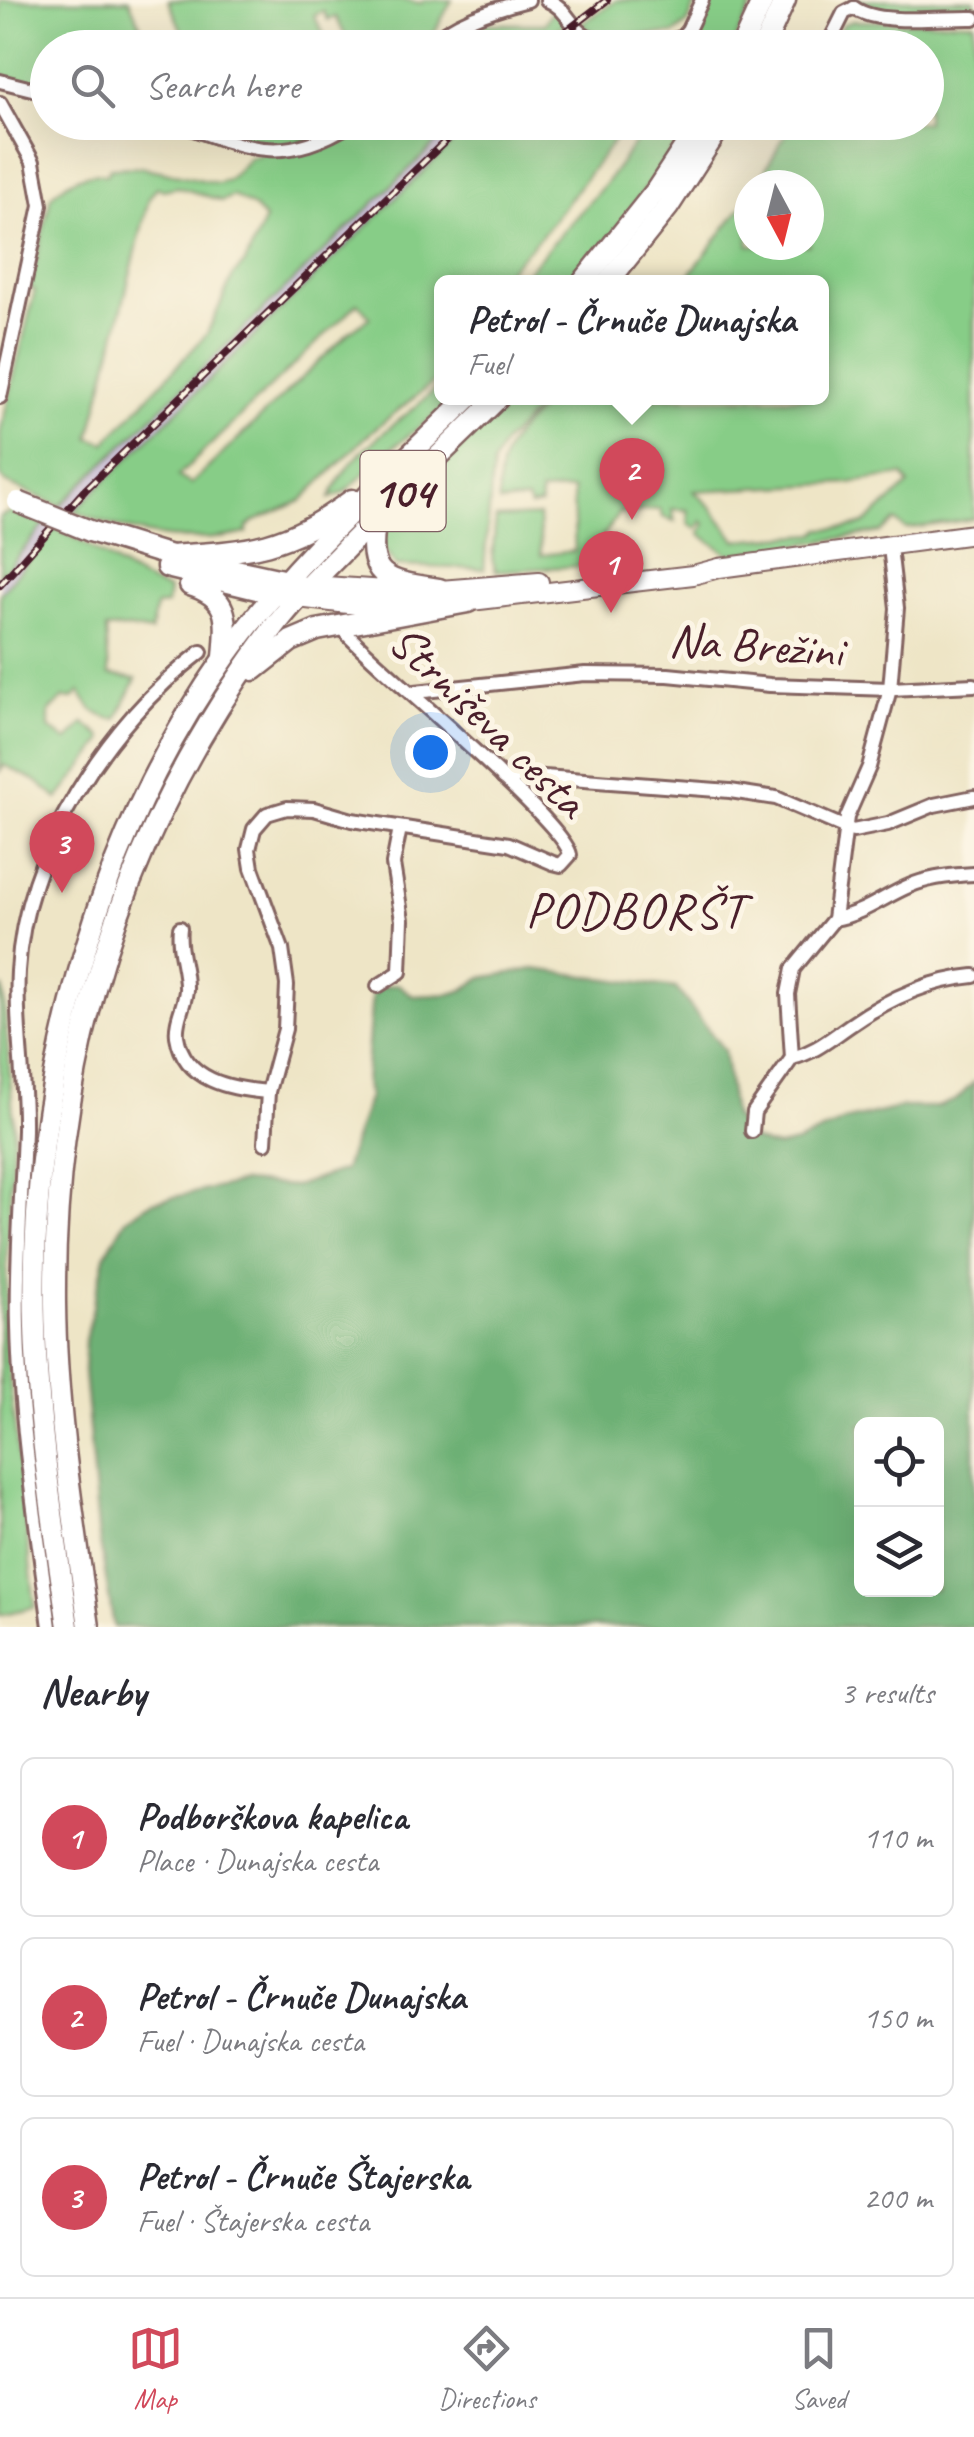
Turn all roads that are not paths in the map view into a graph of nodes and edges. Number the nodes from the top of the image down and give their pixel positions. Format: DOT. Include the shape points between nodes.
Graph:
graph roads {
  1 [pos="528,0"];
  2 [pos="548,0"];
  3 [pos="702,0"];
  4 [pos="763,0"];
  5 [pos="785,0"];
  6 [pos="852,4"];
  7 [pos="974,18"];
  8 [pos="450,30"];
  9 [pos="578,30"];
  10 [pos="688,30"];
  11 [pos="749,30"];
  12 [pos="771,30"];
  13 [pos="836,30"];
  14 [pos="0,81"];
  15 [pos="30,88"];
  16 [pos="0,103"];
  17 [pos="227,140"];
  18 [pos="319,140"];
  19 [pos="689,140"];
  20 [pos="711,140"];
  21 [pos="589,275"];
  22 [pos="614,275"];
  23 [pos="0,398"];
  24 [pos="461,405"];
  25 [pos="491,405"];
  26 [pos="399,467"];
  27 [pos="9,498"];
  28 [pos="376,518"];
  29 [pos="974,534"];
  30 [pos="112,540"];
  31 [pos="890,547"];
  32 [pos="172,556"];
  33 [pos="150,562"];
  34 [pos="718,568"];
  35 [pos="439,589"];
  36 [pos="293,590"];
  37 [pos="468,602"];
  38 [pos="348,634"];
  39 [pos="202,652"];
  40 [pos="224,658"];
  41 [pos="974,685"];
  42 [pos="890,689"];
  43 [pos="414,692"];
  44 [pos="227,695"];
  45 [pos="503,778"];
  46 [pos="974,797"];
  47 [pos="400,828"];
  48 [pos="846,828"];
  49 [pos="974,874"];
  50 [pos="834,919"];
  51 [pos="180,928"];
  52 [pos="974,976"];
  53 [pos="378,986"];
  54 [pos="792,1058"];
  55 [pos="268,1092"];
  56 [pos="752,1131"];
  57 [pos="265,1143"];
  58 [pos="50,1627"];
  59 [pos="68,1627"];
  60 [pos="89,1627"];
  1 -- 8 [label="street"];
  2 -- 9 [label="street"];
  3 -- 10 [label="street"];
  4 -- 11 [label="main road"];
  5 -- 12 [label="main road"];
  6 -- 7 [label="street" via="888,20"];
  6 -- 13 [label="street"];
  14 -- 15 [label="street"];
  16 -- 23 [label="street" via="33,162 41,205"];
  17 -- 18 [label="street" via="282,151"];
  19 -- 21 [label="main road"];
  20 -- 22 [label="main road"];
  24 -- 26 [label="main road, 104"];
  25 -- 28 [label="main road, 104"];
  26 -- 32 [label="main road" via="296,536 248,549"];
  26 -- 36 [label="main road, 104"];
  27 -- 30 [label="main road, bridge"];
  28 -- 35 [label="main road" via="371,547 379,570 394,581"];
  28 -- 36 [label="main road, 104"];
  29 -- 31 [label="main road"];
  30 -- 32 [label="main road"];
  30 -- 33 [label="main road"];
  31 -- 34 [label="main road"];
  31 -- 42 [label="street" via="897,608"];
  32 -- 36 [label="main road"];
  33 -- 36 [label="main road" via="199,577"];
  33 -- 40 [label="main road" via="165,577 218,600 225,616"];
  34 -- 35 [label="main road"];
  34 -- 37 [label="main road"];
  35 -- 36 [label="main road"];
  36 -- 37 [label="main road" via="414,605"];
  36 -- 40 [label="main road, 104"];
  36 -- 44 [label="main road, 104"];
  37 -- 44 [label="main road" via="304,635"];
  38 -- 43 [label="street, Strniševa cesta"];
  39 -- 58 [label="street" via="132,718 78,790 34,890 18,967 24,1126 18,1328"];
  40 -- 59 [label="main road, 104" via="148,791 84,948 46,1126 35,1327"];
  41 -- 42 [label="street, Na Brežini"];
  42 -- 43 [label="street, Na Brežini" via="585,674"];
  42 -- 48 [label="street"];
  43 -- 45 [label="street, Strniševa cesta"];
  44 -- 60 [label="main road, 104" via="163,806 106,943 63,1151 56,1324"];
  45 -- 47 [label="street, Strniševa cesta" via="566,843 567,861 553,864 495,841"];
  45 -- 48 [label="street" via="730,791 776,798"];
  46 -- 48 [label="street" via="860,831"];
  47 -- 53 [label="street" via="393,864 402,920 400,972"];
  47 -- 55 [label="street, Strniševa cesta" via="287,808 267,814 254,829 252,868 273,920 287,984 285,1028"];
  48 -- 50 [label="street"];
  49 -- 50 [label="street" via="910,885 854,916"];
  50 -- 54 [label="street" via="793,969"];
  51 -- 55 [label="street" via="186,990 177,1034 184,1056 213,1082"];
  52 -- 54 [label="street" via="889,1001 809,1054"];
  54 -- 56 [label="street" via="754,1112"];
  55 -- 57 [label="street, Strniševa cesta"];
}
